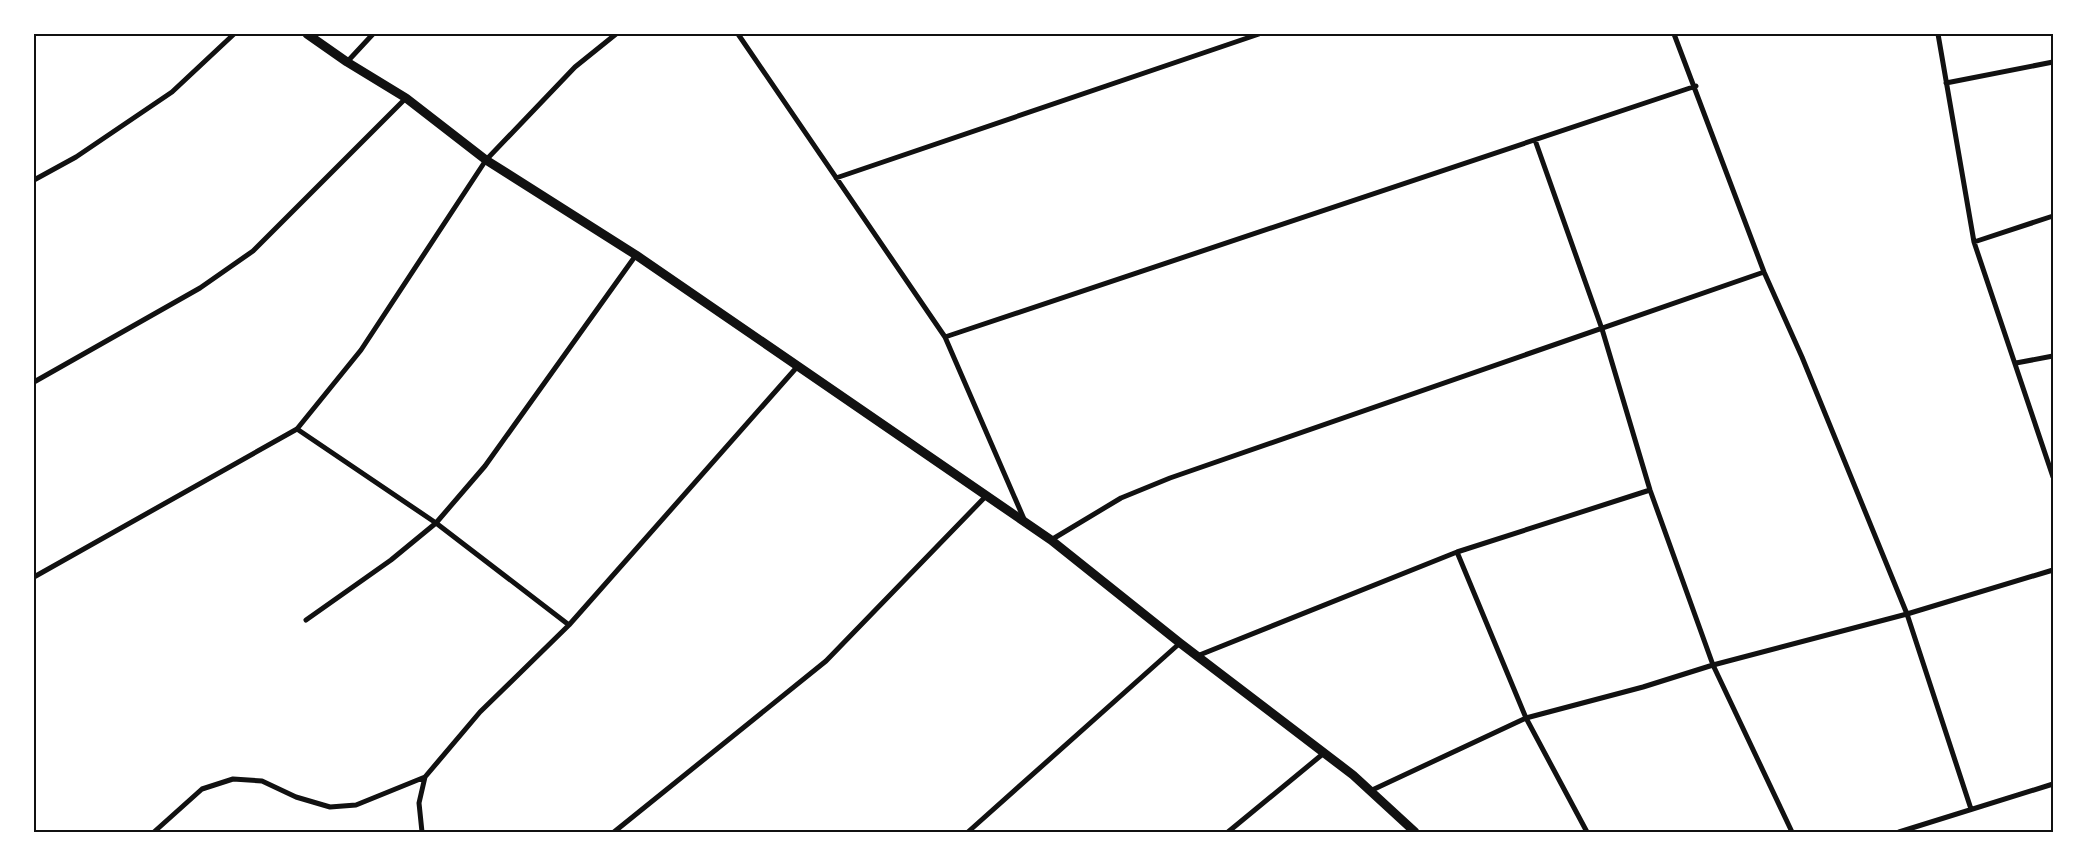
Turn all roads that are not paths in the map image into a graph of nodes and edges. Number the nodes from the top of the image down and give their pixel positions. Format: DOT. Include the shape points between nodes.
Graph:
graph roads {
  1 [pos="234,34"];
  2 [pos="307,34"];
  3 [pos="373,34"];
  4 [pos="616,34"];
  5 [pos="738,34"];
  6 [pos="1259,34"];
  7 [pos="1674,34"];
  8 [pos="1938,34"];
  9 [pos="348,62"];
  10 [pos="2053,62"];
  11 [pos="1946,83"];
  12 [pos="1696,86"];
  13 [pos="406,98"];
  14 [pos="1534,140"];
  15 [pos="486,160"];
  16 [pos="836,178"];
  17 [pos="34,180"];
  18 [pos="2053,216"];
  19 [pos="1974,242"];
  20 [pos="636,255"];
  21 [pos="1764,272"];
  22 [pos="1602,329"];
  23 [pos="944,336"];
  24 [pos="2053,356"];
  25 [pos="2016,363"];
  26 [pos="797,367"];
  27 [pos="34,382"];
  28 [pos="297,429"];
  29 [pos="2053,477"];
  30 [pos="1650,490"];
  31 [pos="986,496"];
  32 [pos="1025,522"];
  33 [pos="436,523"];
  34 [pos="1051,540"];
  35 [pos="1457,552"];
  36 [pos="2053,570"];
  37 [pos="34,577"];
  38 [pos="1907,614"];
  39 [pos="306,620"];
  40 [pos="569,625"];
  41 [pos="1180,643"];
  42 [pos="1197,656"];
  43 [pos="1713,664"];
  44 [pos="1526,718"];
  45 [pos="1324,753"];
  46 [pos="425,777"];
  47 [pos="2053,784"];
  48 [pos="1370,790"];
  49 [pos="1971,809"];
  50 [pos="154,832"];
  51 [pos="422,832"];
  52 [pos="614,832"];
  53 [pos="968,832"];
  54 [pos="1228,832"];
  55 [pos="1415,832"];
  56 [pos="1587,832"];
  57 [pos="1792,832"];
  58 [pos="1899,832"];
  1 -- 17 [label="street" via="172,92 76,157"];
  2 -- 9 [label="street"];
  3 -- 9 [label="street"];
  4 -- 15 [label="street" via="575,67"];
  5 -- 16 [label="street"];
  6 -- 16 [label="street"];
  7 -- 12 [label="street"];
  8 -- 11 [label="street"];
  9 -- 13 [label="street"];
  10 -- 11 [label="street"];
  11 -- 19 [label="street"];
  12 -- 14 [label="street"];
  12 -- 21 [label="street"];
  13 -- 15 [label="street"];
  13 -- 27 [label="street" via="252,251 200,288"];
  14 -- 22 [label="street"];
  14 -- 23 [label="street"];
  15 -- 20 [label="street"];
  15 -- 28 [label="street" via="360,350"];
  16 -- 23 [label="street"];
  18 -- 19 [label="street"];
  19 -- 25 [label="street"];
  20 -- 26 [label="street"];
  20 -- 33 [label="street" via="484,466"];
  21 -- 22 [label="street"];
  21 -- 38 [label="street"];
  22 -- 30 [label="street"];
  22 -- 34 [label="street" via="1170,478 1121,498"];
  23 -- 32 [label="street"];
  24 -- 25 [label="street"];
  25 -- 29 [label="street"];
  26 -- 31 [label="street"];
  26 -- 40 [label="street"];
  28 -- 33 [label="street"];
  28 -- 37 [label="street"];
  30 -- 35 [label="street"];
  30 -- 43 [label="street"];
  31 -- 32 [label="street"];
  31 -- 52 [label="street" via="826,661"];
  32 -- 34 [label="street"];
  33 -- 39 [label="street" via="391,560"];
  33 -- 40 [label="street"];
  34 -- 41 [label="street"];
  35 -- 42 [label="street"];
  35 -- 44 [label="street"];
  36 -- 38 [label="street"];
  38 -- 43 [label="street"];
  38 -- 49 [label="street"];
  40 -- 46 [label="street" via="480,712"];
  41 -- 42 [label="street"];
  41 -- 53 [label="street"];
  42 -- 45 [label="street"];
  43 -- 44 [label="street" via="1643,688"];
  43 -- 57 [label="street"];
  44 -- 48 [label="street"];
  44 -- 56 [label="street"];
  45 -- 48 [label="street"];
  45 -- 54 [label="street"];
  46 -- 50 [label="street" via="356,805 330,807 296,797 262,781 233,779 202,789"];
  46 -- 51 [label="street" via="419,803"];
  47 -- 49 [label="street"];
  48 -- 55 [label="street"];
  49 -- 58 [label="street"];
}
